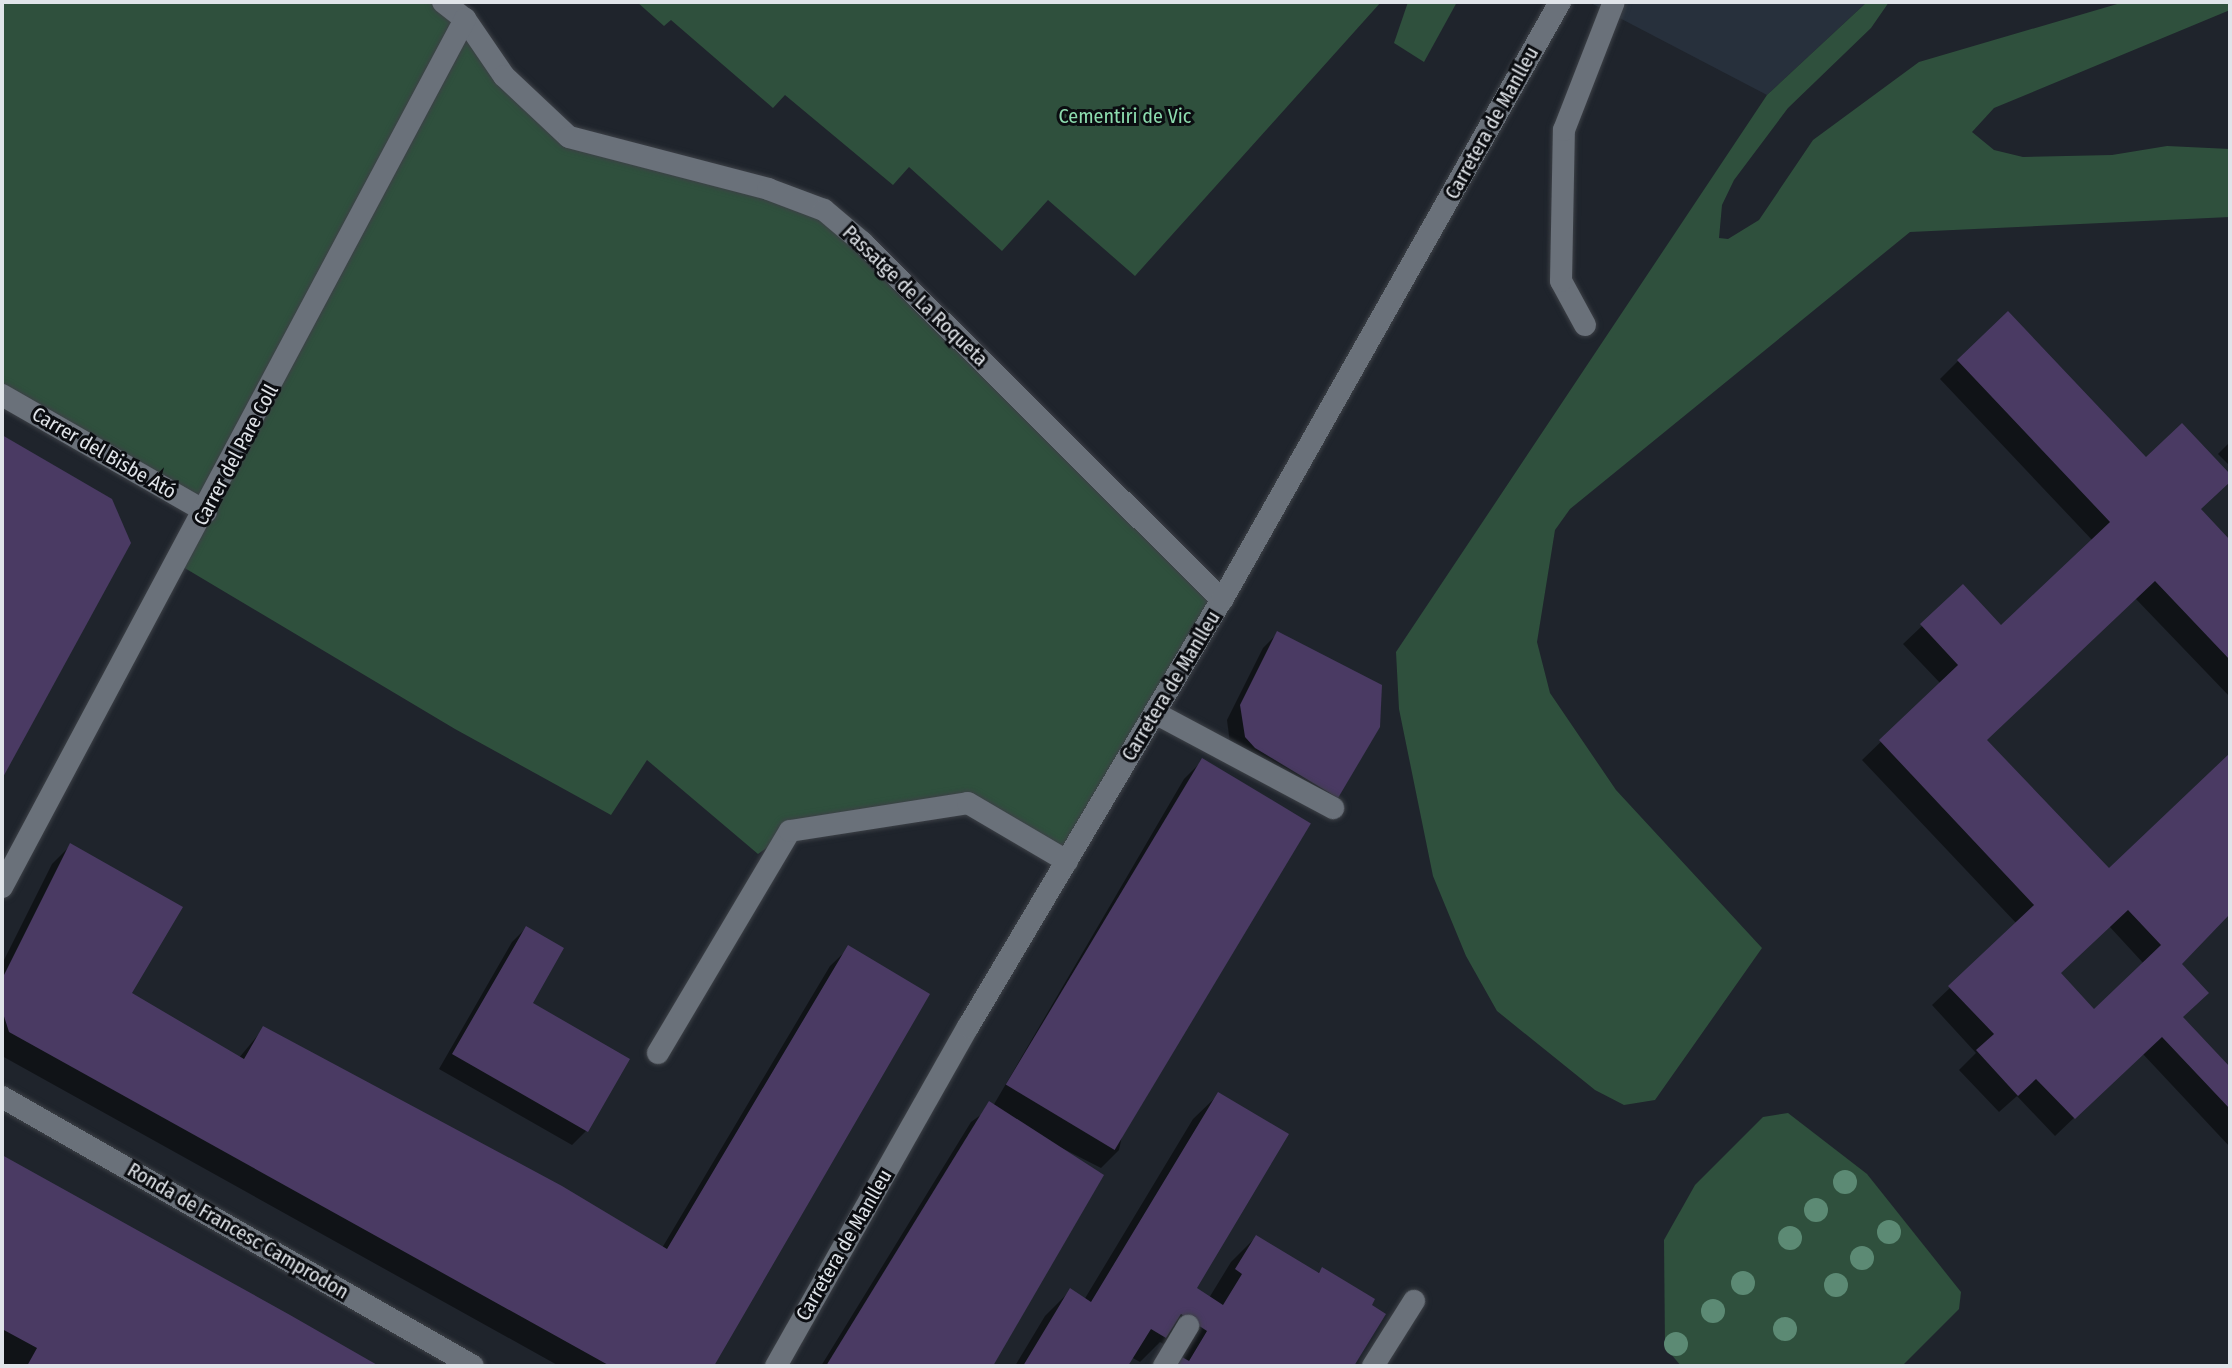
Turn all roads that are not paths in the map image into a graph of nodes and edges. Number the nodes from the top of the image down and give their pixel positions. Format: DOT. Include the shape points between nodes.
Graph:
graph roads {
  1 [pos="443,2"];
  2 [pos="1560,2"];
  3 [pos="1614,2"];
  4 [pos="465,19"];
  5 [pos="1585,325"];
  6 [pos="2,395"];
  7 [pos="206,512"];
  8 [pos="1222,600"];
  9 [pos="1155,713"];
  10 [pos="1333,808"];
  11 [pos="1067,861"];
  12 [pos="2,887"];
  13 [pos="658,1053"];
  14 [pos="2,1097"];
  15 [pos="1414,1301"];
  16 [pos="1188,1326"];
  17 [pos="473,1366"];
  18 [pos="776,1366"];
  19 [pos="1164,1366"];
  20 [pos="1373,1366"];
  1 -- 4 [label="street, Passatge de La Roqueta"];
  2 -- 8 [label="street, Carretera de Manlleu"];
  3 -- 5 [label="street" via="1564,130 1561,281"];
  4 -- 7 [label="street, Carrer del Pare Coll"];
  4 -- 8 [label="street, Passatge de La Roqueta" via="504,76 569,137 768,189 824,210"];
  6 -- 7 [label="street, Carrer del Bisbe Ató"];
  7 -- 12 [label="street, Carrer del Pare Coll"];
  8 -- 9 [label="street, Carretera de Manlleu"];
  9 -- 10 [label="street"];
  9 -- 11 [label="street, Carretera de Manlleu"];
  11 -- 13 [label="street" via="968,803 790,831"];
  11 -- 18 [label="street, Carretera de Manlleu"];
  14 -- 17 [label="street, Ronda de Francesc Camprodon"];
  15 -- 20 [label="street"];
  16 -- 19 [label="street"];
}
